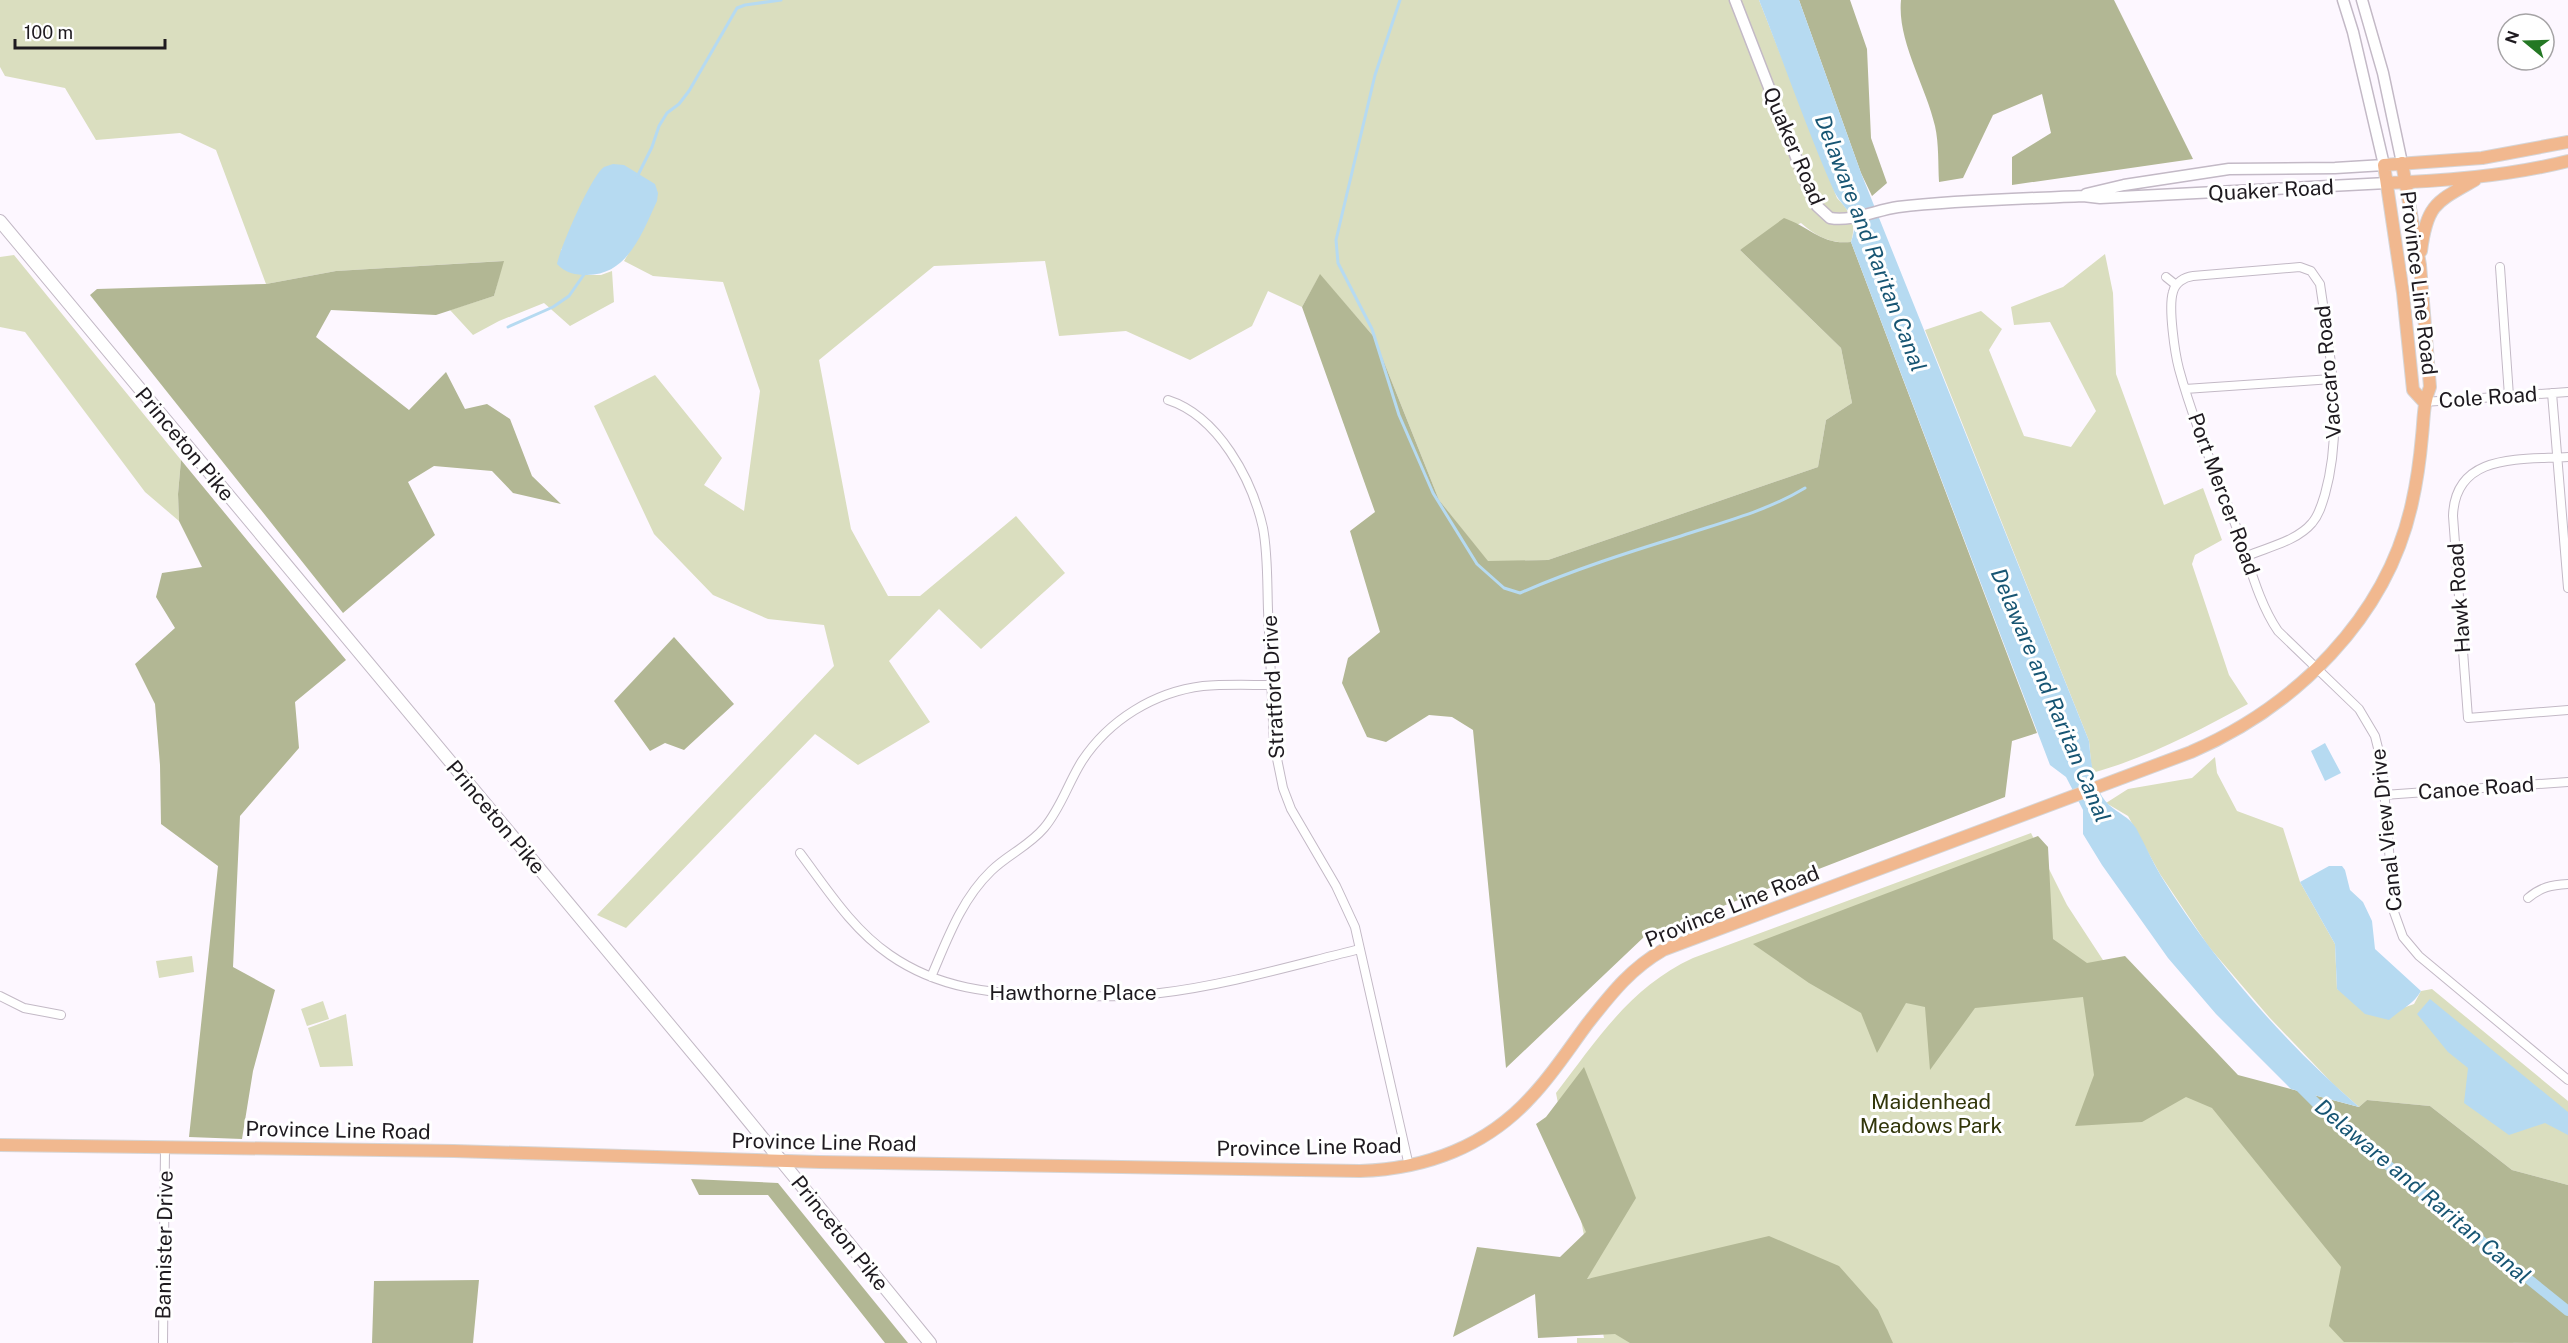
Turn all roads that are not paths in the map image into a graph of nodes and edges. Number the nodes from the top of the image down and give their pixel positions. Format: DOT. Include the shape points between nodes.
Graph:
graph roads {
  1 [pos="1735,0"];
  2 [pos="2343,0"];
  3 [pos="2362,0"];
  4 [pos="2568,142"];
  5 [pos="2568,161"];
  6 [pos="2402,163"];
  7 [pos="2384,165"];
  8 [pos="2478,177"];
  9 [pos="2406,182"];
  10 [pos="2387,183"];
  11 [pos="2083,195"];
  12 [pos="0,221"];
  13 [pos="2420,265"];
  14 [pos="2500,267"];
  15 [pos="2166,277"];
  16 [pos="2176,285"];
  17 [pos="2332,379"];
  18 [pos="2185,389"];
  19 [pos="2568,392"];
  20 [pos="2552,393"];
  21 [pos="2509,396"];
  22 [pos="1168,400"];
  23 [pos="2424,402"];
  24 [pos="2568,457"];
  25 [pos="2558,458"];
  26 [pos="2247,555"];
  27 [pos="2568,588"];
  28 [pos="2318,668"];
  29 [pos="1271,685"];
  30 [pos="2568,710"];
  31 [pos="2568,782"];
  32 [pos="2384,795"];
  33 [pos="800,853"];
  34 [pos="2568,884"];
  35 [pos="2528,898"];
  36 [pos="1360,949"];
  37 [pos="931,978"];
  38 [pos="0,996"];
  39 [pos="61,1015"];
  40 [pos="2568,1080"];
  41 [pos="0,1145"];
  42 [pos="165,1148"];
  43 [pos="782,1161"];
  44 [pos="1409,1166"];
  45 [pos="163,1343"];
  46 [pos="930,1343"];
  1 -- 11 [label="street, Quaker Road" via="1817,207 1830,218 1846,219 1935,204"];
  2 -- 7 [label="street"];
  3 -- 6 [label="street"];
  4 -- 6 [label="main road, Province Line Road" via="2482,158"];
  5 -- 8 [label="main road, Province Line Road"];
  6 -- 7 [label="main road"];
  6 -- 9 [label="main road, Province Line Road"];
  7 -- 10 [label="main road, Province Line Road"];
  7 -- 11 [label="street, Quaker Road" via="2229,169"];
  8 -- 9 [label="main road, Province Line Road"];
  8 -- 13 [label="main road" via="2445,196 2431,211"];
  9 -- 10 [label="main road"];
  9 -- 13 [label="main road, Province Line Road"];
  10 -- 11 [label="street, Quaker Road" via="2100,198"];
  10 -- 23 [label="main road, Province Line Road" via="2413,390"];
  12 -- 43 [label="main road, Princeton Pike"];
  13 -- 23 [label="main road, Province Line Road" via="2430,387"];
  14 -- 21 [label="street"];
  15 -- 16 [label="street"];
  16 -- 17 [label="street, Vaccaro Road" via="2193,276 2314,268"];
  16 -- 18 [label="street, Port Mercer Road" via="2172,300 2175,348"];
  17 -- 18 [label="street"];
  17 -- 26 [label="street, Vaccaro Road" via="2333,459 2318,515 2295,537"];
  18 -- 26 [label="street, Port Mercer Road"];
  19 -- 20 [label="street, Cole Road"];
  20 -- 21 [label="street, Cole Road"];
  20 -- 25 [label="street"];
  21 -- 23 [label="street, Cole Road"];
  22 -- 29 [label="street, Stratford Drive" via="1189,410 1222,442 1243,474 1256,504 1266,548"];
  23 -- 28 [label="main road, Province Line Road" via="2417,482 2402,536 2368,604"];
  24 -- 25 [label="street"];
  25 -- 27 [label="street"];
  25 -- 30 [label="street, Hawk Road" via="2496,463 2476,470 2460,486 2453,516 2468,718"];
  26 -- 28 [label="street, Port Mercer Road" via="2271,621"];
  28 -- 32 [label="street, Canal View Drive" via="2359,709 2375,736"];
  28 -- 44 [label="main road, Province Line Road" via="2287,696 2243,726 2191,752 1663,950 1617,987 1516,1112 1457,1151"];
  29 -- 36 [label="street, Stratford Drive" via="1274,744 1283,788 1301,830 1346,904"];
  29 -- 37 [label="street" via="1207,686 1179,691 1142,706 1109,729 1083,760 1042,831 992,869 968,897"];
  31 -- 32 [label="street, Canoe Road"];
  32 -- 40 [label="street, Canal View Drive" via="2394,912 2403,937 2420,956"];
  33 -- 37 [label="street, Hawthorne Place" via="844,912 874,942"];
  34 -- 35 [label="street" via="2548,885"];
  36 -- 37 [label="street, Hawthorne Place" via="1187,989 1132,996 1003,994"];
  36 -- 44 [label="street, Stratford Drive"];
  38 -- 39 [label="street" via="24,1008"];
  41 -- 42 [label="main road, Province Line Road"];
  42 -- 43 [label="main road, Province Line Road" via="454,1151"];
  42 -- 45 [label="street, Bannister Drive"];
  43 -- 44 [label="main road, Province Line Road" via="1354,1171"];
  43 -- 46 [label="main road, Princeton Pike"];
}
